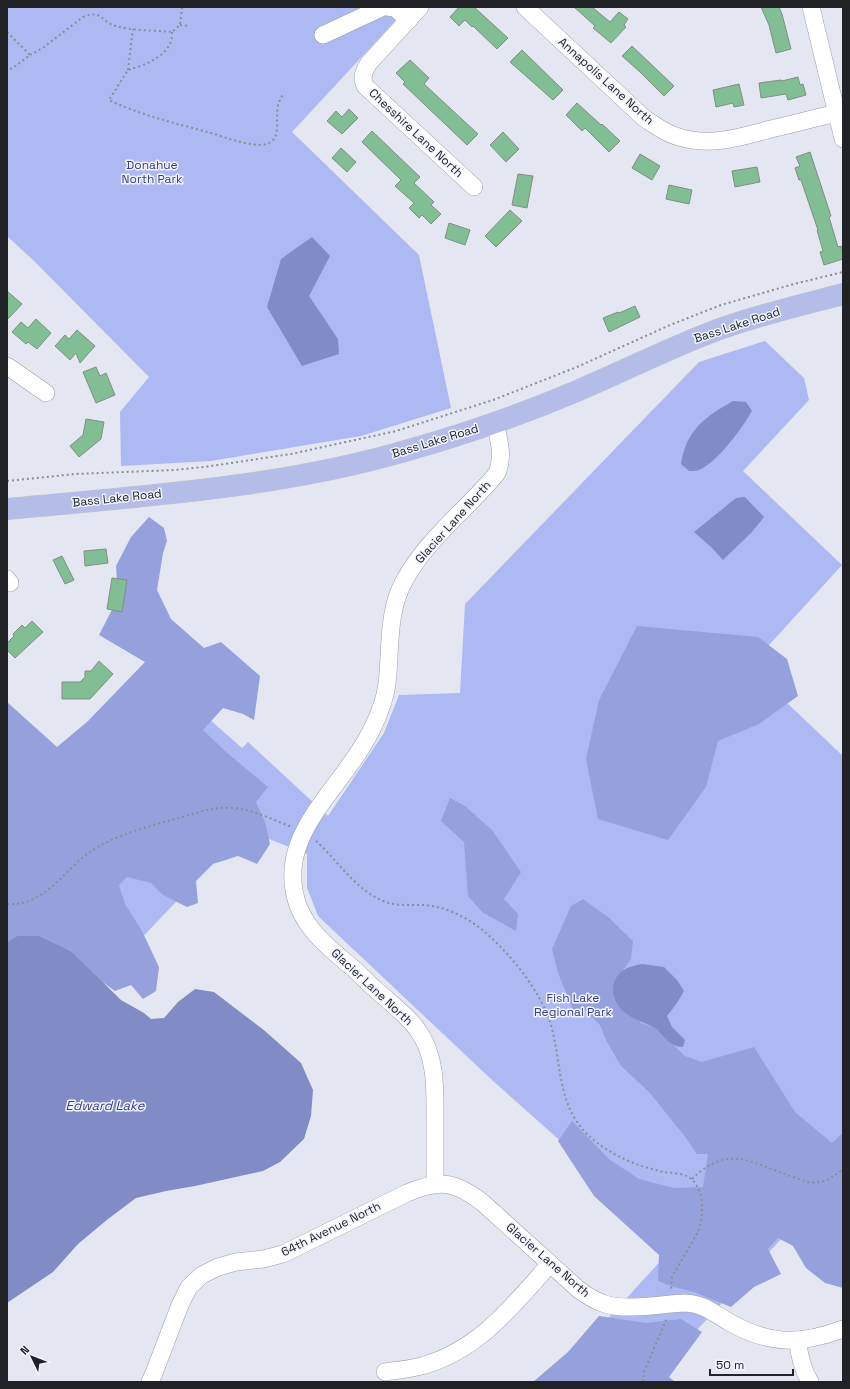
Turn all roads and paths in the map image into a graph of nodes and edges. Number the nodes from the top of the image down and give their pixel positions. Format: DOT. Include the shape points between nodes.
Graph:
graph roads {
  1 [pos="182,7"];
  2 [pos="383,7"];
  3 [pos="387,7"];
  4 [pos="420,7"];
  5 [pos="525,7"];
  6 [pos="815,8"];
  7 [pos="408,20"];
  8 [pos="180,25"];
  9 [pos="189,26"];
  10 [pos="133,29"];
  11 [pos="7,32"];
  12 [pos="172,32"];
  13 [pos="324,35"];
  14 [pos="30,55"];
  15 [pos="128,70"];
  16 [pos="7,71"];
  17 [pos="284,94"];
  18 [pos="837,113"];
  19 [pos="843,139"];
  20 [pos="474,187"];
  21 [pos="843,272"];
  22 [pos="843,294"];
  23 [pos="7,366"];
  24 [pos="46,393"];
  25 [pos="495,423"];
  26 [pos="7,481"];
  27 [pos="7,509"];
  28 [pos="296,829"];
  29 [pos="313,839"];
  30 [pos="7,904"];
  31 [pos="843,1169"];
  32 [pos="692,1179"];
  33 [pos="435,1183"];
  34 [pos="550,1264"];
  35 [pos="671,1291"];
  36 [pos="667,1318"];
  37 [pos="843,1329"];
  38 [pos="798,1341"];
  39 [pos="385,1372"];
  40 [pos="150,1382"];
  41 [pos="644,1382"];
  42 [pos="810,1382"];
  1 -- 8 [label="path"];
  2 -- 13 [label="street"];
  3 -- 7 [label="street" via="395,8"];
  4 -- 7 [label="street"];
  5 -- 18 [label="street, Annapolis Lane North" via="644,118 678,137 716,141"];
  6 -- 18 [label="street"];
  7 -- 20 [label="street, Chesshire Lane North" via="369,63 365,69 363,82"];
  8 -- 9 [label="path"];
  8 -- 12 [label="path"];
  10 -- 12 [label="path"];
  10 -- 14 [label="path" via="113,26 94,13 89,14"];
  10 -- 15 [label="path"];
  11 -- 14 [label="path"];
  12 -- 15 [label="path" via="173,37 169,45 159,56 141,67"];
  14 -- 16 [label="path"];
  15 -- 17 [label="path" via="110,100 198,130 259,145 270,142 276,136 277,105"];
  18 -- 19 [label="street"];
  21 -- 26 [label="path" via="721,305 493,400 382,435 291,454 204,467 75,474"];
  22 -- 25 [label="main road, Bass Lake Road" via="719,329"];
  23 -- 24 [label="street"];
  25 -- 27 [label="main road, Bass Lake Road" via="369,461 272,480"];
  25 -- 33 [label="street, Glacier Lane North" via="501,456 498,473 431,543 415,562 402,584 393,609 386,686 380,710 358,753 303,833 293,870 298,902 307,923 319,938 404,1015 418,1030 426,1044 432,1062 435,1085"];
  28 -- 30 [label="path" via="245,810 205,810 115,839 89,853 43,893 21,902"];
  29 -- 32 [label="path" via="370,894 385,902 429,906 458,914 474,923 494,940 520,970 545,1010 556,1048 563,1088 571,1110 582,1128 611,1153 644,1166"];
  31 -- 32 [label="path" via="828,1180 810,1183 746,1160 731,1158 704,1167"];
  32 -- 35 [label="path" via="700,1192 701,1225 672,1278"];
  33 -- 34 [label="street, Glacier Lane North" via="469,1192"];
  33 -- 40 [label="street, 64th Avenue North" via="407,1193 283,1254 236,1262 202,1275 189,1288 180,1305"];
  34 -- 38 [label="street, Glacier Lane North" via="578,1289 605,1304 620,1307 695,1303 750,1333 775,1340"];
  34 -- 39 [label="street" via="488,1331 468,1345 424,1365"];
  36 -- 41 [label="path" via="644,1372"];
  37 -- 38 [label="street, Glacier Lane North"];
  38 -- 42 [label="street" via="798,1353"];
}
